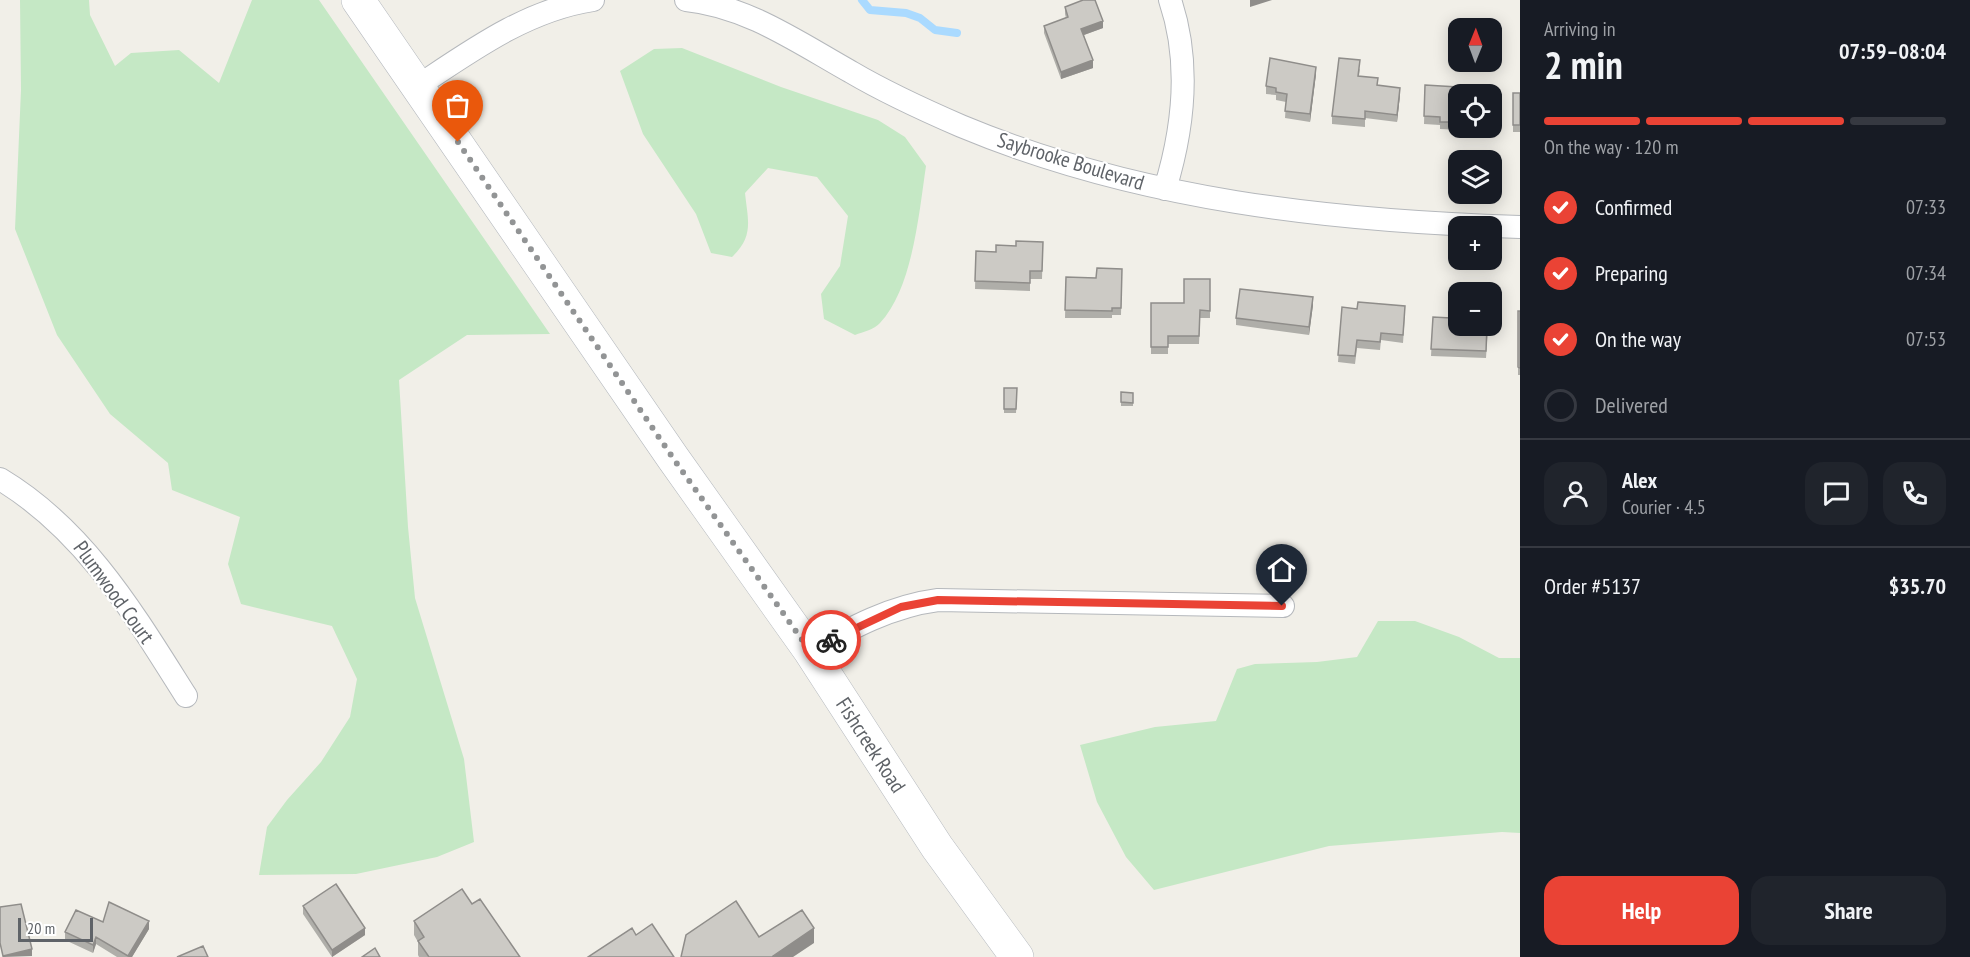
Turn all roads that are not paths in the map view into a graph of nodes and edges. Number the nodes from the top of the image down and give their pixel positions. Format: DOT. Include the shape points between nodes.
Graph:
graph roads {
  1 [pos="358,0"];
  2 [pos="593,0"];
  3 [pos="686,0"];
  4 [pos="1170,0"];
  5 [pos="418,86"];
  6 [pos="1165,189"];
  7 [pos="1520,227"];
  8 [pos="0,479"];
  9 [pos="1282,606"];
  10 [pos="810,651"];
  11 [pos="186,696"];
  12 [pos="1017,957"];
  1 -- 5 [label="main road, Fishcreek Road"];
  2 -- 5 [label="street" via="520,23 486,40"];
  3 -- 6 [label="street, Saybrooke Boulevard" via="734,11 960,125 1112,178"];
  4 -- 6 [label="street" via="1180,39 1183,87 1178,136"];
  5 -- 10 [label="main road, Fishcreek Road"];
  6 -- 7 [label="street, Saybrooke Boulevard" via="1366,220"];
  8 -- 11 [label="street, Plumwood Court" via="40,506 83,546"];
  9 -- 10 [label="street" via="938,600 901,607"];
  10 -- 12 [label="main road, Fishcreek Road" via="937,847"];
}
